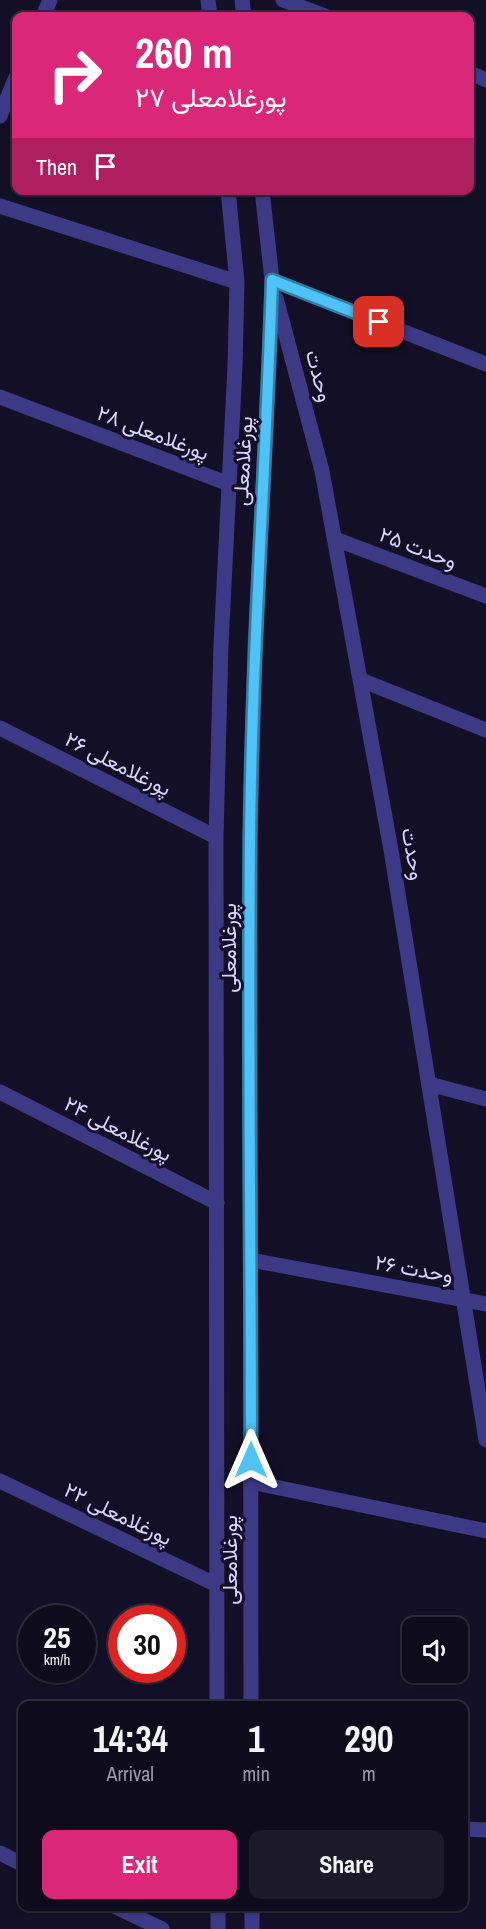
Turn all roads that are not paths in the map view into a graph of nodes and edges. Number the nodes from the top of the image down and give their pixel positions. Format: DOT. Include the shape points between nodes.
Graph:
graph roads {
  1 [pos="283,0"];
  2 [pos="314,12"];
  3 [pos="12,87"];
  4 [pos="0,116"];
  5 [pos="228,195"];
  6 [pos="263,195"];
  7 [pos="0,206"];
  8 [pos="272,280"];
  9 [pos="237,282"];
  10 [pos="486,364"];
  11 [pos="0,397"];
  12 [pos="229,484"];
  13 [pos="335,539"];
  14 [pos="486,596"];
  15 [pos="361,680"];
  16 [pos="0,728"];
  17 [pos="486,730"];
  18 [pos="216,837"];
  19 [pos="429,1084"];
  20 [pos="0,1092"];
  21 [pos="486,1099"];
  22 [pos="216,1203"];
  23 [pos="251,1260"];
  24 [pos="464,1300"];
  25 [pos="486,1304"];
  26 [pos="486,1440"];
  27 [pos="0,1480"];
  28 [pos="251,1482"];
  29 [pos="486,1531"];
  30 [pos="217,1585"];
  31 [pos="217,1701"];
  32 [pos="251,1701"];
  33 [pos="468,1829"];
  34 [pos="486,1830"];
  35 [pos="0,1853"];
  36 [pos="18,1862"];
  37 [pos="124,1911"];
  38 [pos="218,1911"];
  39 [pos="252,1911"];
  40 [pos="162,1929"];
  41 [pos="218,1929"];
  42 [pos="252,1929"];
  1 -- 2 [label="street"];
  3 -- 4 [label="street"];
  5 -- 9 [label="street, پورغلامعلی"];
  6 -- 8 [label="street, پورغلامعلی"];
  7 -- 9 [label="street"];
  8 -- 10 [label="street"];
  8 -- 13 [label="street, وحدت" via="322,471"];
  8 -- 23 [label="street, پورغلامعلی" via="250,838"];
  9 -- 12 [label="street, پورغلامعلی"];
  11 -- 12 [label="street, پورغلامعلی ۲۸"];
  12 -- 18 [label="street, پورغلامعلی"];
  13 -- 14 [label="street, وحدت ۲۵"];
  13 -- 15 [label="street, وحدت"];
  15 -- 17 [label="street"];
  15 -- 19 [label="street, وحدت"];
  16 -- 18 [label="street, پورغلامعلی ۲۶"];
  18 -- 22 [label="street, پورغلامعلی"];
  19 -- 21 [label="street"];
  19 -- 24 [label="street, وحدت"];
  20 -- 22 [label="street, پورغلامعلی ۲۴"];
  22 -- 30 [label="street, پورغلامعلی"];
  23 -- 24 [label="street, وحدت ۲۶"];
  23 -- 28 [label="street, پورغلامعلی"];
  24 -- 25 [label="street, وحدت ۲۶"];
  24 -- 26 [label="street, وحدت"];
  27 -- 30 [label="street, پورغلامعلی ۲۲"];
  28 -- 29 [label="street"];
  28 -- 32 [label="street, پورغلامعلی"];
  30 -- 31 [label="street, پورغلامعلی"];
  33 -- 34 [label="street"];
  35 -- 36 [label="street"];
  37 -- 40 [label="street"];
  38 -- 41 [label="street"];
  39 -- 42 [label="street"];
}
